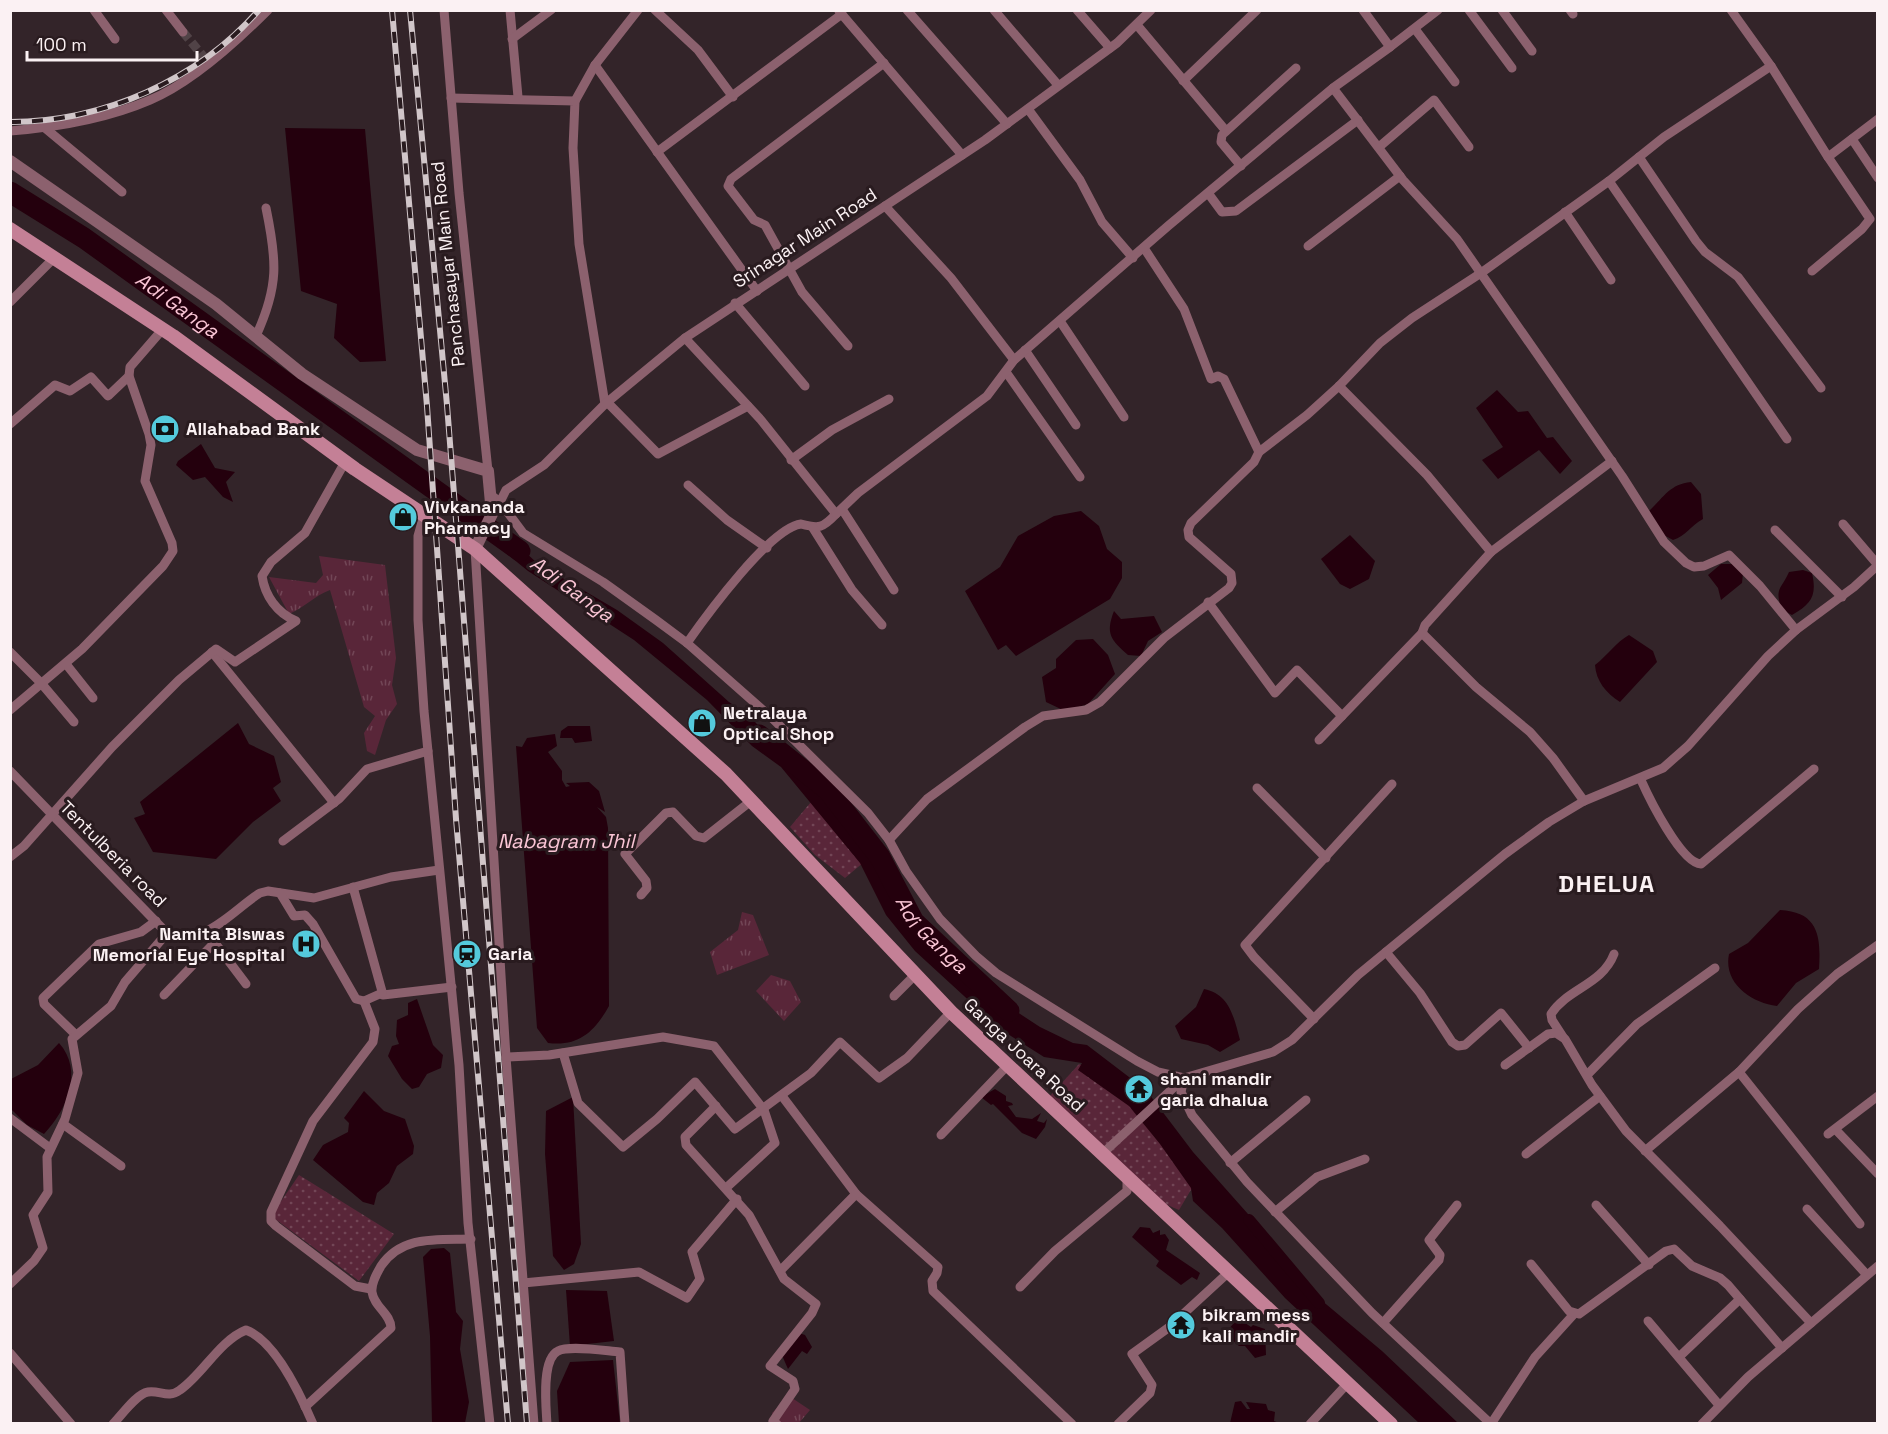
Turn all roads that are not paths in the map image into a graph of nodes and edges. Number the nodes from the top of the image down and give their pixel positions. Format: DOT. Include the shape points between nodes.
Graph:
graph roads {
  1 [pos="94,10"];
  2 [pos="166,10"];
  3 [pos="268,10"];
  4 [pos="444,10"];
  5 [pos="510,10"];
  6 [pos="551,10"];
  7 [pos="638,10"];
  8 [pos="655,10"];
  9 [pos="907,10"];
  10 [pos="994,10"];
  11 [pos="1077,10"];
  12 [pos="1150,10"];
  13 [pos="1257,10"];
  14 [pos="1363,10"];
  15 [pos="1438,10"];
  16 [pos="1468,10"];
  17 [pos="1502,10"];
  18 [pos="1731,10"];
  19 [pos="841,12"];
  20 [pos="1137,25"];
  21 [pos="1415,29"];
  22 [pos="183,32"];
  23 [pos="115,39"];
  24 [pos="512,39"];
  25 [pos="1390,47"];
  26 [pos="1110,48"];
  27 [pos="1532,51"];
  28 [pos="884,63"];
  29 [pos="595,65"];
  30 [pos="1771,66"];
  31 [pos="1296,68"];
  32 [pos="1512,69"];
  33 [pos="1183,81"];
  34 [pos="1455,82"];
  35 [pos="1058,85"];
  36 [pos="1334,88"];
  37 [pos="733,97"];
  38 [pos="451,98"];
  39 [pos="518,98"];
  40 [pos="575,100"];
  41 [pos="1029,109"];
  42 [pos="1878,119"];
  43 [pos="1358,120"];
  44 [pos="1007,124"];
  45 [pos="45,128"];
  46 [pos="10,131"];
  47 [pos="1226,131"];
  48 [pos="1852,139"];
  49 [pos="1379,147"];
  50 [pos="1469,147"];
  51 [pos="657,152"];
  52 [pos="962,155"];
  53 [pos="1640,157"];
  54 [pos="1828,157"];
  55 [pos="10,161"];
  56 [pos="1241,166"];
  57 [pos="1400,176"];
  58 [pos="1878,178"];
  59 [pos="1609,181"];
  60 [pos="122,192"];
  61 [pos="1208,193"];
  62 [pos="885,206"];
  63 [pos="266,208"];
  64 [pos="1565,212"];
  65 [pos="10,229"];
  66 [pos="1308,246"];
  67 [pos="1144,248"];
  68 [pos="54,258"];
  69 [pos="1133,258"];
  70 [pos="790,267"];
  71 [pos="1812,271"];
  72 [pos="1481,273"];
  73 [pos="1611,280"];
  74 [pos="757,291"];
  75 [pos="10,302"];
  76 [pos="735,303"];
  77 [pos="1060,321"];
  78 [pos="162,330"];
  79 [pos="256,336"];
  80 [pos="685,338"];
  81 [pos="848,346"];
  82 [pos="1025,350"];
  83 [pos="1014,360"];
  84 [pos="1006,372"];
  85 [pos="129,376"];
  86 [pos="805,386"];
  87 [pos="1339,386"];
  88 [pos="1821,388"];
  89 [pos="889,399"];
  90 [pos="606,403"];
  91 [pos="748,406"];
  92 [pos="1124,417"];
  93 [pos="10,424"];
  94 [pos="1076,425"];
  95 [pos="1787,439"];
  96 [pos="1259,452"];
  97 [pos="791,459"];
  98 [pos="1612,461"];
  99 [pos="345,462"];
  100 [pos="488,471"];
  101 [pos="1080,477"];
  102 [pos="688,485"];
  103 [pos="495,498"];
  104 [pos="839,511"];
  105 [pos="424,516"];
  106 [pos="1843,524"];
  107 [pos="813,528"];
  108 [pos="1775,530"];
  109 [pos="767,548"];
  110 [pos="476,549"];
  111 [pos="1491,552"];
  112 [pos="894,590"];
  113 [pos="1842,597"];
  114 [pos="1208,602"];
  115 [pos="882,625"];
  116 [pos="1796,630"];
  117 [pos="1422,633"];
  118 [pos="687,643"];
  119 [pos="10,652"];
  120 [pos="212,652"];
  121 [pos="66,664"];
  122 [pos="41,683"];
  123 [pos="93,698"];
  124 [pos="10,710"];
  125 [pos="1342,716"];
  126 [pos="74,722"];
  127 [pos="1320,740"];
  128 [pos="428,751"];
  129 [pos="1814,768"];
  130 [pos="10,771"];
  131 [pos="1641,780"];
  132 [pos="1392,784"];
  133 [pos="1257,788"];
  134 [pos="751,801"];
  135 [pos="1584,801"];
  136 [pos="334,803"];
  137 [pos="51,815"];
  138 [pos="889,840"];
  139 [pos="283,841"];
  140 [pos="10,857"];
  141 [pos="1326,858"];
  142 [pos="439,870"];
  143 [pos="352,887"];
  144 [pos="280,893"];
  145 [pos="641,895"];
  146 [pos="156,921"];
  147 [pos="168,932"];
  148 [pos="207,932"];
  149 [pos="215,942"];
  150 [pos="1878,945"];
  151 [pos="1386,951"];
  152 [pos="1614,954"];
  153 [pos="1715,968"];
  154 [pos="916,974"];
  155 [pos="246,984"];
  156 [pos="452,987"];
  157 [pos="382,993"];
  158 [pos="164,995"];
  159 [pos="894,996"];
  160 [pos="364,1001"];
  161 [pos="951,1012"];
  162 [pos="1314,1019"];
  163 [pos="76,1035"];
  164 [pos="1565,1039"];
  165 [pos="1529,1048"];
  166 [pos="563,1053"];
  167 [pos="506,1057"];
  168 [pos="1008,1065"];
  169 [pos="1506,1065"];
  170 [pos="1739,1072"];
  171 [pos="1587,1075"];
  172 [pos="1184,1078"];
  173 [pos="782,1096"];
  174 [pos="1600,1096"];
  175 [pos="1878,1096"];
  176 [pos="1306,1100"];
  177 [pos="716,1106"];
  178 [pos="764,1110"];
  179 [pos="10,1118"];
  180 [pos="63,1124"];
  181 [pos="941,1136"];
  182 [pos="50,1148"];
  183 [pos="1645,1151"];
  184 [pos="1102,1154"];
  185 [pos="1526,1154"];
  186 [pos="1365,1160"];
  187 [pos="1230,1163"];
  188 [pos="121,1166"];
  189 [pos="1878,1174"];
  190 [pos="1127,1177"];
  191 [pos="726,1188"];
  192 [pos="856,1194"];
  193 [pos="737,1199"];
  194 [pos="1457,1205"];
  195 [pos="1596,1205"];
  196 [pos="1807,1209"];
  197 [pos="1275,1212"];
  198 [pos="1860,1224"];
  199 [pos="471,1239"];
  200 [pos="1530,1264"];
  201 [pos="1649,1265"];
  202 [pos="1878,1266"];
  203 [pos="780,1270"];
  204 [pos="1229,1272"];
  205 [pos="1867,1275"];
  206 [pos="523,1283"];
  207 [pos="10,1284"];
  208 [pos="1020,1287"];
  209 [pos="371,1289"];
  210 [pos="1740,1299"];
  211 [pos="1574,1314"];
  212 [pos="1648,1322"];
  213 [pos="1383,1323"];
  214 [pos="1811,1323"];
  215 [pos="1782,1348"];
  216 [pos="10,1353"];
  217 [pos="1679,1357"];
  218 [pos="1348,1383"];
  219 [pos="1719,1405"];
  220 [pos="306,1407"];
  221 [pos="70,1424"];
  222 [pos="113,1424"];
  223 [pos="313,1424"];
  224 [pos="490,1424"];
  225 [pos="534,1424"];
  226 [pos="547,1424"];
  227 [pos="625,1424"];
  228 [pos="777,1424"];
  229 [pos="1072,1424"];
  230 [pos="1118,1424"];
  231 [pos="1310,1424"];
  232 [pos="1391,1424"];
  233 [pos="1702,1424"];
  1 -- 23 [label="street"];
  2 -- 22 [label="street"];
  3 -- 45 [label="street" via="234,43 152,99 99,118"];
  4 -- 38 [label="street, Panchasayar Main Road"];
  5 -- 24 [label="street"];
  6 -- 24 [label="street"];
  7 -- 29 [label="street"];
  8 -- 37 [label="street" via="698,50"];
  9 -- 44 [label="street"];
  10 -- 35 [label="street"];
  11 -- 26 [label="street"];
  12 -- 20 [label="street, Srinagar Main Road"];
  13 -- 33 [label="street"];
  14 -- 25 [label="street"];
  15 -- 21 [label="street"];
  16 -- 32 [label="street"];
  17 -- 27 [label="street"];
  18 -- 30 [label="street"];
  19 -- 28 [label="street"];
  19 -- 37 [label="street"];
  20 -- 26 [label="street, Srinagar Main Road"];
  20 -- 33 [label="street"];
  21 -- 25 [label="street"];
  21 -- 34 [label="street"];
  24 -- 39 [label="street"];
  25 -- 36 [label="street"];
  26 -- 35 [label="street, Srinagar Main Road"];
  28 -- 52 [label="street"];
  28 -- 70 [label="street" via="731,179 728,186 754,220 765,225"];
  29 -- 40 [label="street"];
  29 -- 51 [label="street"];
  30 -- 53 [label="street"];
  30 -- 54 [label="street"];
  31 -- 47 [label="street"];
  33 -- 47 [label="street"];
  35 -- 41 [label="street, Srinagar Main Road"];
  36 -- 43 [label="street"];
  36 -- 56 [label="street"];
  37 -- 51 [label="street"];
  38 -- 39 [label="street"];
  38 -- 100 [label="street, Panchasayar Main Road"];
  39 -- 40 [label="street"];
  40 -- 90 [label="street" via="573,148 579,244"];
  41 -- 44 [label="street, Srinagar Main Road"];
  41 -- 69 [label="street" via="1080,180 1102,222"];
  42 -- 48 [label="street"];
  43 -- 49 [label="street"];
  43 -- 61 [label="street" via="1236,211 1222,212"];
  44 -- 52 [label="street, Srinagar Main Road"];
  45 -- 46 [label="street"];
  45 -- 60 [label="street"];
  47 -- 56 [label="street" via="1221,142"];
  48 -- 54 [label="street"];
  48 -- 58 [label="street"];
  49 -- 50 [label="street" via="1434,100"];
  49 -- 57 [label="street"];
  51 -- 74 [label="street"];
  52 -- 62 [label="street, Srinagar Main Road"];
  53 -- 59 [label="street"];
  53 -- 88 [label="street" via="1696,241 1738,277"];
  54 -- 71 [label="street" via="1870,219"];
  55 -- 79 [label="street" via="141,249"];
  56 -- 61 [label="street"];
  57 -- 66 [label="street"];
  57 -- 72 [label="street" via="1457,239"];
  59 -- 64 [label="street"];
  59 -- 95 [label="street"];
  61 -- 67 [label="street"];
  62 -- 70 [label="street, Srinagar Main Road"];
  62 -- 83 [label="street" via="951,278"];
  63 -- 79 [label="street" via="275,251 274,279 270,306"];
  64 -- 72 [label="street"];
  64 -- 73 [label="street"];
  65 -- 68 [label="main road, Ganga Joara Road"];
  67 -- 69 [label="street"];
  67 -- 96 [label="street" via="1184,309 1211,379 1224,379"];
  68 -- 75 [label="street"];
  68 -- 78 [label="main road, Ganga Joara Road"];
  69 -- 77 [label="street"];
  70 -- 74 [label="street, Srinagar Main Road"];
  70 -- 81 [label="street" via="802,292"];
  72 -- 87 [label="street" via="1380,343"];
  72 -- 98 [label="street"];
  74 -- 76 [label="street, Srinagar Main Road"];
  76 -- 80 [label="street, Srinagar Main Road"];
  76 -- 86 [label="street"];
  77 -- 82 [label="street"];
  77 -- 92 [label="street"];
  78 -- 85 [label="street" via="130,367"];
  78 -- 99 [label="main road, Ganga Joara Road"];
  79 -- 100 [label="street" via="302,374 417,450"];
  80 -- 90 [label="street, Srinagar Main Road"];
  80 -- 91 [label="street"];
  82 -- 83 [label="street"];
  82 -- 94 [label="street"];
  83 -- 84 [label="street"];
  84 -- 101 [label="street"];
  84 -- 104 [label="street" via="973,408"];
  85 -- 93 [label="street" via="108,396 91,377 70,391 55,385"];
  85 -- 121 [label="street" via="151,445 145,481 173,551 163,566"];
  87 -- 96 [label="street"];
  87 -- 111 [label="street" via="1427,475"];
  89 -- 97 [label="street" via="832,430"];
  90 -- 91 [label="street" via="658,454"];
  90 -- 103 [label="street, Srinagar Main Road" via="544,465"];
  91 -- 97 [label="street"];
  96 -- 114 [label="street" via="1254,462 1188,530 1189,537 1230,574 1229,588"];
  97 -- 104 [label="street"];
  98 -- 111 [label="street"];
  98 -- 116 [label="street" via="1664,542 1686,563 1704,566 1729,555"];
  99 -- 105 [label="main road, Ganga Joara Road"];
  99 -- 120 [label="street" via="305,533 271,562 262,576 264,587 280,612 296,621 235,662 216,649"];
  100 -- 103 [label="street, Panchasayar Main Road"];
  102 -- 109 [label="street" via="727,520"];
  103 -- 110 [label="street, Panchasayar Main Road"];
  103 -- 118 [label="street" via="523,533 603,582"];
  104 -- 107 [label="street" via="825,526"];
  104 -- 112 [label="street"];
  105 -- 110 [label="main road, Ganga Joara Road"];
  105 -- 128 [label="street" via="418,536 418,620"];
  106 -- 113 [label="street" via="1878,565"];
  107 -- 109 [label="street" via="795,525"];
  107 -- 115 [label="street" via="852,590"];
  108 -- 113 [label="street"];
  109 -- 118 [label="street" via="727,589"];
  110 -- 134 [label="main road, Ganga Joara Road" via="726,774"];
  110 -- 167 [label="street"];
  111 -- 117 [label="street"];
  113 -- 116 [label="street"];
  114 -- 125 [label="street" via="1275,693 1297,670"];
  114 -- 138 [label="street" via="1164,638 1100,702 1086,710 1043,716 1025,727 927,799"];
  116 -- 131 [label="street" via="1688,746 1663,768"];
  117 -- 125 [label="street"];
  117 -- 135 [label="street" via="1476,687 1530,732"];
  118 -- 138 [label="street" via="772,718 868,813"];
  119 -- 122 [label="street"];
  120 -- 136 [label="street"];
  120 -- 137 [label="street" via="146,714"];
  121 -- 122 [label="street"];
  121 -- 123 [label="street"];
  122 -- 124 [label="street"];
  122 -- 126 [label="street"];
  125 -- 127 [label="street"];
  128 -- 136 [label="street" via="367,770"];
  128 -- 142 [label="street"];
  129 -- 131 [label="street" via="1701,864 1689,859 1652,804"];
  130 -- 137 [label="street, Tentulberia road"];
  131 -- 135 [label="street"];
  132 -- 141 [label="street"];
  133 -- 141 [label="street"];
  134 -- 145 [label="street" via="704,838 696,836 673,812 666,813 625,854 646,881 647,888"];
  134 -- 154 [label="main road, Ganga Joara Road"];
  135 -- 151 [label="street" via="1505,854"];
  136 -- 139 [label="street"];
  137 -- 140 [label="street"];
  137 -- 146 [label="street, Tentulberia road"];
  138 -- 172 [label="street" via="940,919 996,973 1137,1061 1158,1072"];
  141 -- 162 [label="street" via="1245,945"];
  142 -- 143 [label="street"];
  142 -- 156 [label="street"];
  143 -- 144 [label="street" via="314,898"];
  143 -- 157 [label="street"];
  144 -- 148 [label="street" via="260,893"];
  144 -- 160 [label="street" via="290,914 304,915 313,924 353,996"];
  146 -- 147 [label="street, Tentulberia road"];
  146 -- 163 [label="street" via="141,932 99,944 43,998 44,1004"];
  147 -- 148 [label="street, Tentulberia road"];
  147 -- 163 [label="street" via="125,982 111,1006"];
  148 -- 149 [label="street"];
  149 -- 155 [label="street"];
  149 -- 158 [label="street"];
  150 -- 170 [label="street" via="1798,1009"];
  151 -- 162 [label="street"];
  151 -- 165 [label="street" via="1452,1042 1465,1046 1502,1013"];
  152 -- 164 [label="street" via="1605,971 1551,1014"];
  153 -- 171 [label="street" via="1637,1024"];
  154 -- 159 [label="street"];
  154 -- 161 [label="main road, Ganga Joara Road"];
  156 -- 157 [label="street" via="386,996"];
  156 -- 199 [label="street"];
  157 -- 160 [label="street"];
  160 -- 209 [label="street" via="375,1029 373,1042 313,1121 271,1212 271,1221 355,1286"];
  161 -- 168 [label="main road, Ganga Joara Road"];
  161 -- 173 [label="street" via="907,1058 879,1078 840,1042"];
  162 -- 172 [label="street" via="1273,1052"];
  163 -- 180 [label="street" via="72,1045 78,1073"];
  164 -- 165 [label="street" via="1556,1033 1548,1034"];
  164 -- 171 [label="street"];
  165 -- 169 [label="street"];
  166 -- 167 [label="street"];
  166 -- 177 [label="street" via="578,1104 623,1147 695,1082"];
  166 -- 178 [label="street" via="663,1037 714,1046"];
  167 -- 206 [label="street"];
  168 -- 181 [label="street"];
  168 -- 184 [label="main road, Ganga Joara Road"];
  170 -- 183 [label="street"];
  170 -- 198 [label="street"];
  171 -- 174 [label="street"];
  172 -- 184 [label="street"];
  172 -- 187 [label="street" via="1181,1092 1192,1115"];
  173 -- 178 [label="street"];
  173 -- 192 [label="street"];
  174 -- 183 [label="street"];
  174 -- 185 [label="street"];
  175 -- 189 [label="street" via="1832,1132"];
  176 -- 187 [label="street"];
  177 -- 178 [label="street" via="735,1129"];
  177 -- 191 [label="street" via="685,1137 693,1154"];
  178 -- 191 [label="street" via="775,1143"];
  179 -- 182 [label="street"];
  180 -- 182 [label="street"];
  180 -- 188 [label="street"];
  182 -- 207 [label="street" via="46,1166 48,1192 33,1215 43,1248"];
  183 -- 214 [label="street"];
  184 -- 190 [label="main road, Ganga Joara Road"];
  186 -- 197 [label="street" via="1317,1177"];
  187 -- 197 [label="street"];
  190 -- 204 [label="main road, Ganga Joara Road"];
  190 -- 208 [label="street" via="1126,1191"];
  191 -- 193 [label="street"];
  192 -- 203 [label="street"];
  192 -- 229 [label="street" via="938,1267 932,1281 933,1291"];
  193 -- 203 [label="street"];
  193 -- 206 [label="street" via="692,1252 700,1279 687,1298 639,1272"];
  194 -- 213 [label="street" via="1429,1240 1440,1254 1439,1260"];
  195 -- 201 [label="street"];
  196 -- 205 [label="street"];
  197 -- 213 [label="street"];
  199 -- 209 [label="street" via="402,1246 388,1255"];
  199 -- 224 [label="street"];
  200 -- 211 [label="street"];
  201 -- 210 [label="street" via="1674,1249 1700,1271 1720,1278"];
  201 -- 211 [label="street"];
  202 -- 205 [label="street"];
  203 -- 228 [label="street" via="794,1289 816,1304 770,1366 793,1382 795,1389 776,1414 773,1421"];
  204 -- 218 [label="main road, Ganga Joara Road"];
  204 -- 230 [label="street" via="1168,1328 1132,1353 1152,1385 1150,1393"];
  205 -- 214 [label="street"];
  206 -- 225 [label="street"];
  209 -- 220 [label="street" via="391,1328"];
  210 -- 215 [label="street"];
  210 -- 217 [label="street"];
  211 -- 213 [label="street" via="1535,1357 1491,1424"];
  212 -- 217 [label="street"];
  214 -- 215 [label="street"];
  215 -- 219 [label="street"];
  216 -- 221 [label="street"];
  217 -- 219 [label="street"];
  218 -- 231 [label="street"];
  218 -- 232 [label="main road, Ganga Joara Road"];
  219 -- 233 [label="street"];
  220 -- 222 [label="street" via="280,1361 246,1330 182,1389 169,1395 143,1394"];
  220 -- 223 [label="street"];
  226 -- 227 [label="street" via="547,1366 553,1355 559,1350 591,1350 620,1352"];
}
